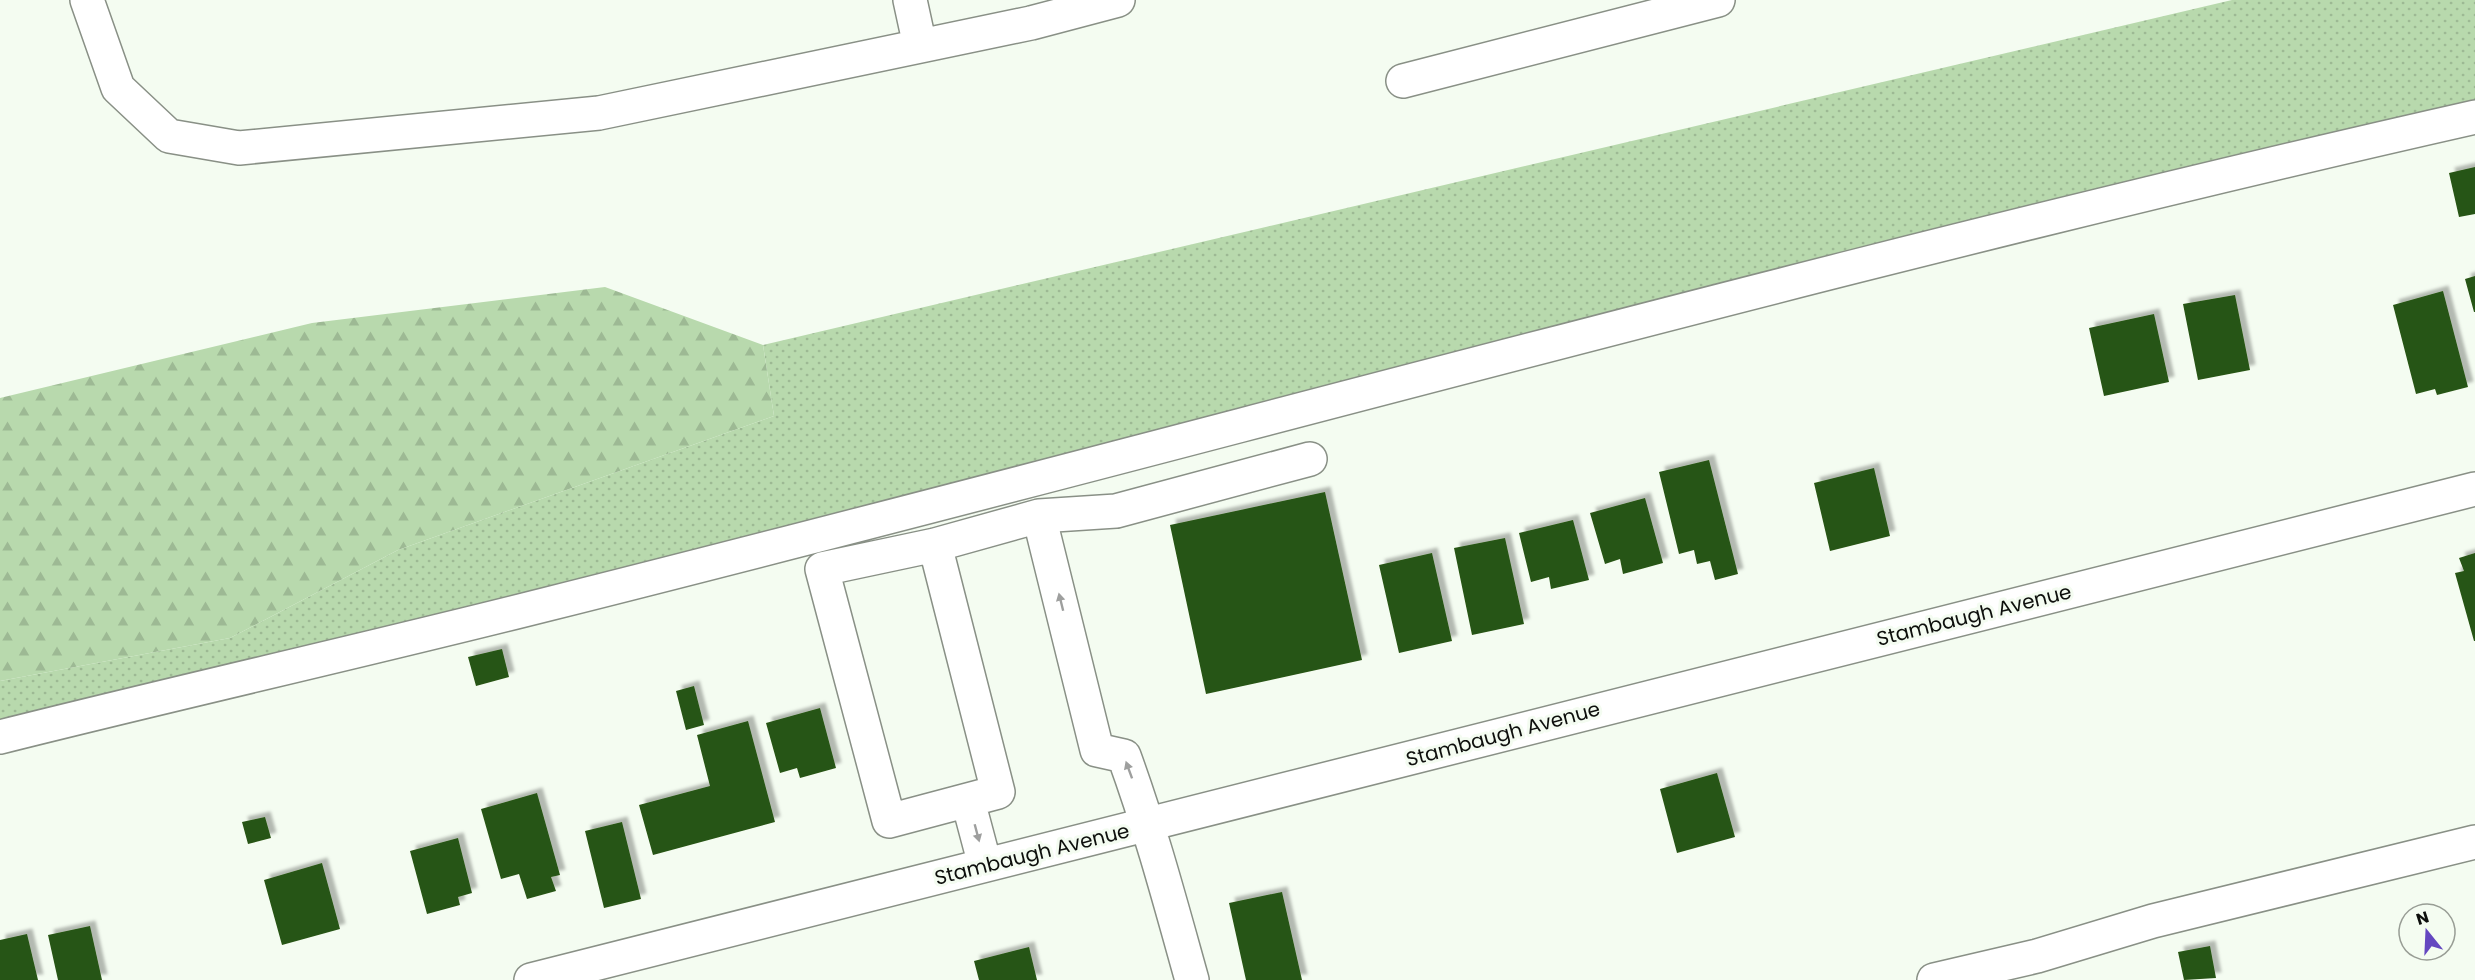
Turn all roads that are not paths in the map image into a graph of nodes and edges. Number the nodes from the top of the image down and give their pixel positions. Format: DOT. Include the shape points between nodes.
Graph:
graph roads {
  1 [pos="87,0"];
  2 [pos="910,0"];
  3 [pos="1118,0"];
  4 [pos="1718,0"];
  5 [pos="920,46"];
  6 [pos="1403,81"];
  7 [pos="2475,117"];
  8 [pos="1310,459"];
  9 [pos="2475,489"];
  10 [pos="1039,516"];
  11 [pos="935,545"];
  12 [pos="0,737"];
  13 [pos="968,801"];
  14 [pos="1149,825"];
  15 [pos="2475,842"];
  16 [pos="986,865"];
  17 [pos="531,980"];
  18 [pos="1192,980"];
  19 [pos="1934,980"];
  1 -- 5 [label="street" via="118,88 169,136 239,148 599,113"];
  2 -- 5 [label="street"];
  3 -- 5 [label="street"];
  4 -- 6 [label="street"];
  7 -- 12 [label="street" via="1779,284 545,605"];
  8 -- 10 [label="street" via="1116,511"];
  9 -- 14 [label="street, Stambaugh Avenue"];
  10 -- 11 [label="street"];
  14 -- 10 [label="street, one-way" via="1124,756 1097,750"];
  11 -- 13 [label="street" via="998,792"];
  11 -- 13 [label="street" via="822,569 889,821"];
  13 -- 16 [label="street, one-way"];
  14 -- 16 [label="street, Stambaugh Avenue"];
  14 -- 18 [label="street"];
  15 -- 19 [label="street" via="2153,921 2037,956"];
  16 -- 17 [label="street, Stambaugh Avenue"];
}
